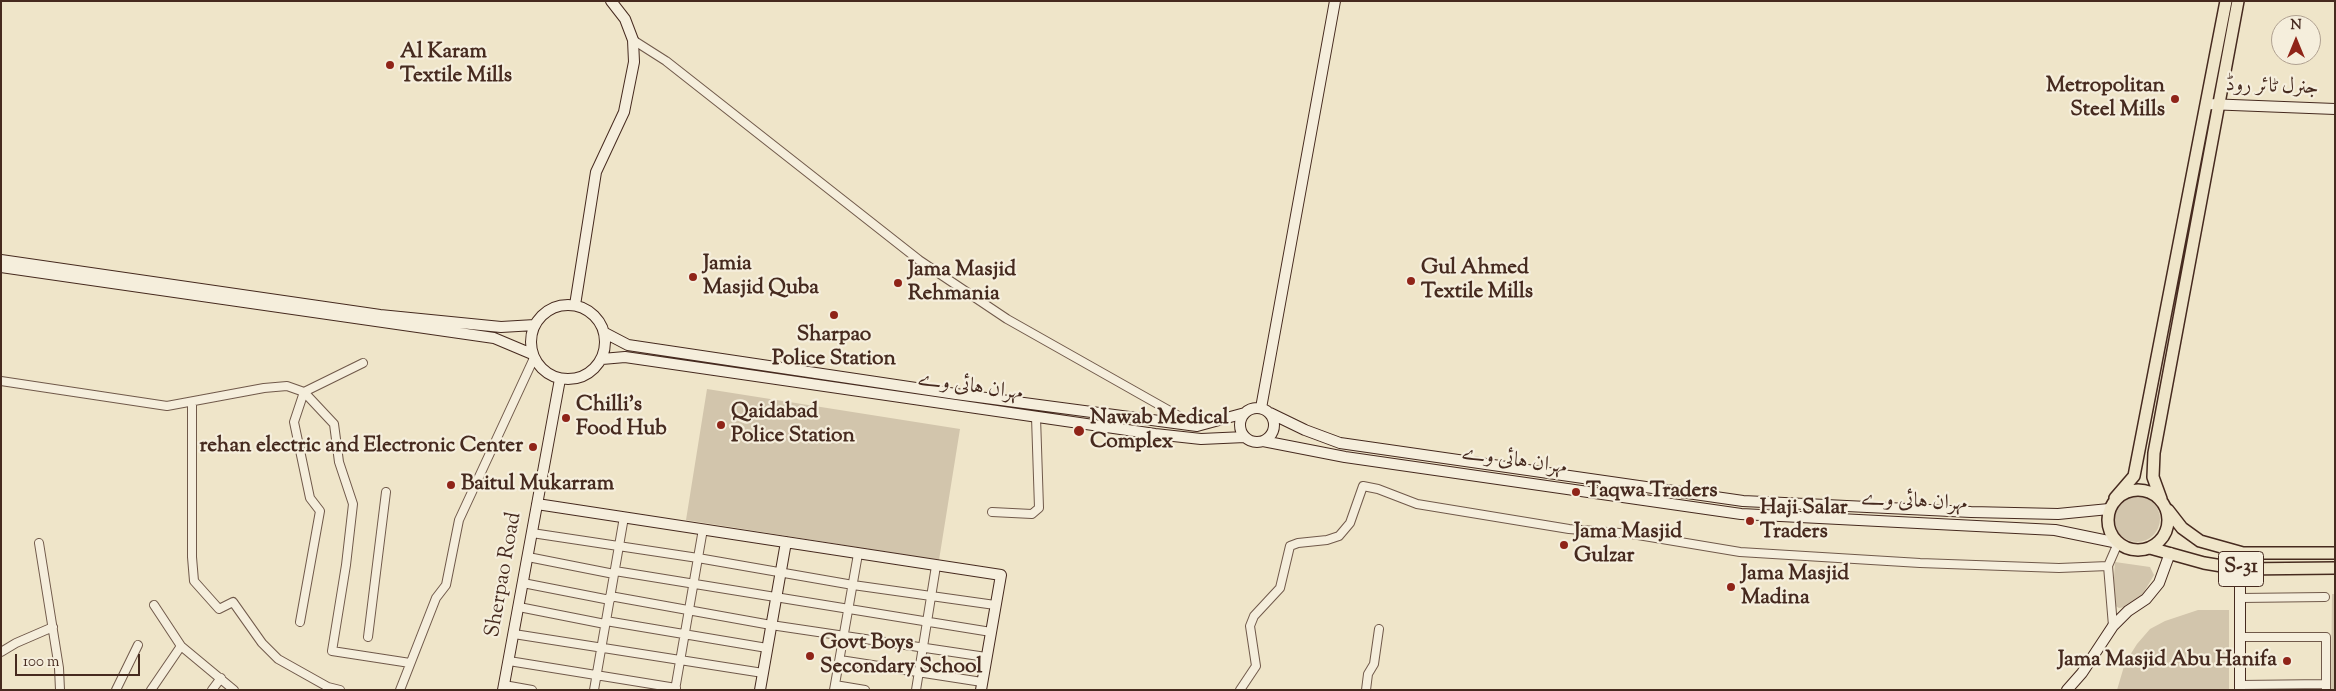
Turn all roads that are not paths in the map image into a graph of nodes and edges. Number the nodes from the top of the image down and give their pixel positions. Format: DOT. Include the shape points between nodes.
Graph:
graph roads {
  1 [pos="611,1"];
  2 [pos="1335,1"];
  3 [pos="2226,1"];
  4 [pos="2238,1"];
  5 [pos="633,40"];
  6 [pos="2207,104"];
  7 [pos="2220,104"];
  8 [pos="2335,109"];
  9 [pos="1,260"];
  10 [pos="1,267"];
  11 [pos="177,288"];
  12 [pos="575,305"];
  13 [pos="535,325"];
  14 [pos="605,333"];
  15 [pos="533,356"];
  16 [pos="602,359"];
  17 [pos="363,363"];
  18 [pos="560,379"];
  19 [pos="1,381"];
  20 [pos="304,392"];
  21 [pos="192,402"];
  22 [pos="1265,410"];
  23 [pos="1244,413"];
  24 [pos="1036,417"];
  25 [pos="1197,426"];
  26 [pos="1245,438"];
  27 [pos="1263,441"];
  28 [pos="386,492"];
  29 [pos="2115,498"];
  30 [pos="2161,499"];
  31 [pos="537,504"];
  32 [pos="2167,509"];
  33 [pos="2109,510"];
  34 [pos="992,512"];
  35 [pos="624,517"];
  36 [pos="703,529"];
  37 [pos="532,533"];
  38 [pos="786,542"];
  39 [pos="39,543"];
  40 [pos="2118,543"];
  41 [pos="619,546"];
  42 [pos="2150,548"];
  43 [pos="2170,553"];
  44 [pos="2253,553"];
  45 [pos="2335,553"];
  46 [pos="858,554"];
  47 [pos="528,557"];
  48 [pos="698,558"];
  49 [pos="936,566"];
  50 [pos="2108,566"];
  51 [pos="2253,568"];
  52 [pos="2335,568"];
  53 [pos="2240,569"];
  54 [pos="614,572"];
  55 [pos="780,572"];
  56 [pos="523,583"];
  57 [pos="693,585"];
  58 [pos="853,585"];
  59 [pos="932,596"];
  60 [pos="2325,597"];
  61 [pos="610,598"];
  62 [pos="776,598"];
  63 [pos="2241,598"];
  64 [pos="995,604"];
  65 [pos="154,605"];
  66 [pos="518,608"];
  67 [pos="689,610"];
  68 [pos="848,610"];
  69 [pos="927,620"];
  70 [pos="300,622"];
  71 [pos="606,622"];
  72 [pos="771,625"];
  73 [pos="2112,626"];
  74 [pos="52,627"];
  75 [pos="1379,629"];
  76 [pos="990,632"];
  77 [pos="514,634"];
  78 [pos="685,634"];
  79 [pos="844,635"];
  80 [pos="368,637"];
  81 [pos="2241,637"];
  82 [pos="138,644"];
  83 [pos="181,646"];
  84 [pos="767,648"];
  85 [pos="923,648"];
  86 [pos="601,649"];
  87 [pos="1,652"];
  88 [pos="986,657"];
  89 [pos="680,660"];
  90 [pos="840,660"];
  91 [pos="509,661"];
  92 [pos="410,663"];
  93 [pos="919,672"];
  94 [pos="763,673"];
  95 [pos="597,674"];
  96 [pos="221,678"];
  97 [pos="981,686"];
  98 [pos="504,687"];
  99 [pos="835,687"];
  100 [pos="2240,687"];
  101 [pos="2326,687"];
  102 [pos="335,689"];
  103 [pos="675,689"];
  104 [pos="60,690"];
  105 [pos="116,690"];
  106 [pos="151,690"];
  107 [pos="212,690"];
  108 [pos="234,690"];
  109 [pos="400,690"];
  110 [pos="532,690"];
  111 [pos="594,690"];
  112 [pos="760,690"];
  113 [pos="865,690"];
  114 [pos="916,690"];
  115 [pos="1240,690"];
  116 [pos="1366,690"];
  117 [pos="2067,690"];
  1 -- 5 [label="main road" via="625,19"];
  2 -- 22 [label="main road"];
  3 -- 6 [label="main road"];
  4 -- 7 [label="main road"];
  5 -- 12 [label="main road" via="634,62 624,112 596,172"];
  5 -- 25 [label="street" via="666,61 919,260 1007,319"];
  6 -- 7 [label="main road, جنرل ٹائر روڈ"];
  6 -- 29 [label="main road" via="2134,476"];
  7 -- 8 [label="main road, جنرل ٹائر روڈ"];
  7 -- 30 [label="main road" via="2153,458 2153,477"];
  9 -- 11 [label="main road"];
  10 -- 11 [label="main road"];
  11 -- 13 [label="main road" via="500,327"];
  11 -- 15 [label="main road" via="494,338"];
  12 -- 13 [label="main road" via="555,306 546,311"];
  12 -- 14 [label="main road" via="594,314"];
  13 -- 15 [label="main road" via="530,345"];
  14 -- 16 [label="main road"];
  14 -- 25 [label="main road" via="628,345"];
  15 -- 18 [label="main road" via="540,368"];
  15 -- 92 [label="street" via="459,520 446,585 436,598"];
  16 -- 18 [label="main road" via="591,372 577,379"];
  16 -- 24 [label="main road, مہران ہائی وے" via="625,357"];
  17 -- 20 [label="street"];
  18 -- 31 [label="main road, Sherpao Road"];
  19 -- 21 [label="street" via="166,406"];
  20 -- 21 [label="street" via="287,386 264,388"];
  20 -- 70 [label="street" via="294,422 310,498 320,511"];
  20 -- 92 [label="street" via="334,424 352,504 332,651"];
  21 -- 102 [label="street" via="194,582 219,609 233,602 262,643 278,659"];
  22 -- 23 [label="main road" via="1250,409"];
  22 -- 27 [label="main road" via="1274,426"];
  22 -- 33 [label="main road" via="1340,443 1743,501 1971,512 2058,514"];
  23 -- 25 [label="main road"];
  23 -- 26 [label="main road" via="1240,426"];
  24 -- 26 [label="main road, مہران ہائی وے" via="1200,439"];
  24 -- 34 [label="street" via="1039,508 1032,514"];
  26 -- 27 [label="main road"];
  27 -- 40 [label="main road, مہران ہائی وے" via="1345,457 1741,514 2055,530"];
  28 -- 80 [label="street"];
  29 -- 30 [label="main road" via="2126,491 2139,489 2151,491"];
  29 -- 33 [label="main road"];
  30 -- 32 [label="main road"];
  31 -- 35 [label="main road"];
  31 -- 37 [label="main road, Sherpao Road"];
  32 -- 42 [label="main road" via="2166,533"];
  32 -- 44 [label="main road, S-31" via="2182,528 2200,541"];
  33 -- 40 [label="main road" via="2107,522"];
  35 -- 36 [label="main road"];
  35 -- 41 [label="street"];
  36 -- 38 [label="main road"];
  36 -- 48 [label="street"];
  37 -- 41 [label="street"];
  37 -- 47 [label="main road, Sherpao Road"];
  38 -- 46 [label="main road"];
  38 -- 55 [label="main road"];
  39 -- 74 [label="street"];
  40 -- 42 [label="main road" via="2139,550"];
  40 -- 50 [label="street"];
  41 -- 48 [label="street"];
  41 -- 54 [label="street"];
  42 -- 43 [label="main road, S-31"];
  43 -- 53 [label="main road, S-31"];
  43 -- 73 [label="main road" via="2159,583 2146,599"];
  44 -- 45 [label="main road, S-31"];
  44 -- 51 [label="main road"];
  46 -- 49 [label="main road"];
  46 -- 58 [label="street"];
  47 -- 54 [label="street"];
  47 -- 56 [label="main road, Sherpao Road"];
  48 -- 55 [label="street"];
  48 -- 57 [label="street"];
  49 -- 59 [label="street"];
  49 -- 64 [label="main road" via="1001,575"];
  50 -- 73 [label="street"];
  50 -- 115 [label="street" via="2059,568 1930,564 1740,552 1417,504 1364,486 1350,523 1340,536 1290,546 1280,588 1254,616 1250,626 1256,666"];
  51 -- 52 [label="main road, S-31"];
  51 -- 53 [label="main road, S-31"];
  53 -- 63 [label="main road"];
  54 -- 57 [label="street"];
  54 -- 61 [label="street"];
  55 -- 58 [label="street"];
  55 -- 62 [label="main road"];
  56 -- 61 [label="street"];
  56 -- 66 [label="main road, Sherpao Road"];
  57 -- 62 [label="street"];
  57 -- 67 [label="street"];
  58 -- 59 [label="street"];
  58 -- 68 [label="street"];
  59 -- 64 [label="street"];
  59 -- 69 [label="street"];
  60 -- 63 [label="street"];
  61 -- 67 [label="street"];
  61 -- 71 [label="street"];
  62 -- 68 [label="street"];
  62 -- 72 [label="main road"];
  63 -- 81 [label="main road"];
  64 -- 76 [label="main road"];
  65 -- 83 [label="street"];
  66 -- 71 [label="street"];
  66 -- 77 [label="main road, Sherpao Road"];
  67 -- 72 [label="street"];
  67 -- 78 [label="street"];
  68 -- 69 [label="street"];
  68 -- 79 [label="street"];
  69 -- 76 [label="street"];
  69 -- 85 [label="street"];
  71 -- 78 [label="street"];
  71 -- 86 [label="street"];
  72 -- 79 [label="street"];
  72 -- 84 [label="main road"];
  73 -- 117 [label="main road"];
  74 -- 87 [label="street"];
  74 -- 104 [label="street"];
  75 -- 116 [label="street"];
  76 -- 88 [label="main road"];
  77 -- 86 [label="street"];
  77 -- 91 [label="main road, Sherpao Road"];
  78 -- 84 [label="street"];
  78 -- 89 [label="street"];
  79 -- 85 [label="street"];
  79 -- 90 [label="street"];
  81 -- 100 [label="main road"];
  81 -- 101 [label="street" via="2326,637"];
  82 -- 105 [label="street"];
  83 -- 96 [label="street"];
  83 -- 106 [label="street"];
  84 -- 94 [label="main road"];
  85 -- 88 [label="street"];
  85 -- 93 [label="street"];
  86 -- 89 [label="street"];
  86 -- 95 [label="street"];
  88 -- 97 [label="main road"];
  89 -- 94 [label="street"];
  89 -- 103 [label="street"];
  90 -- 93 [label="street"];
  90 -- 99 [label="street"];
  91 -- 95 [label="street"];
  91 -- 98 [label="main road, Sherpao Road"];
  92 -- 109 [label="street"];
  93 -- 97 [label="street"];
  93 -- 114 [label="street"];
  94 -- 112 [label="main road"];
  95 -- 103 [label="street"];
  95 -- 111 [label="street"];
  96 -- 107 [label="street"];
  96 -- 108 [label="street"];
  98 -- 110 [label="street"];
  99 -- 113 [label="street"];
  100 -- 101 [label="street"];
}
